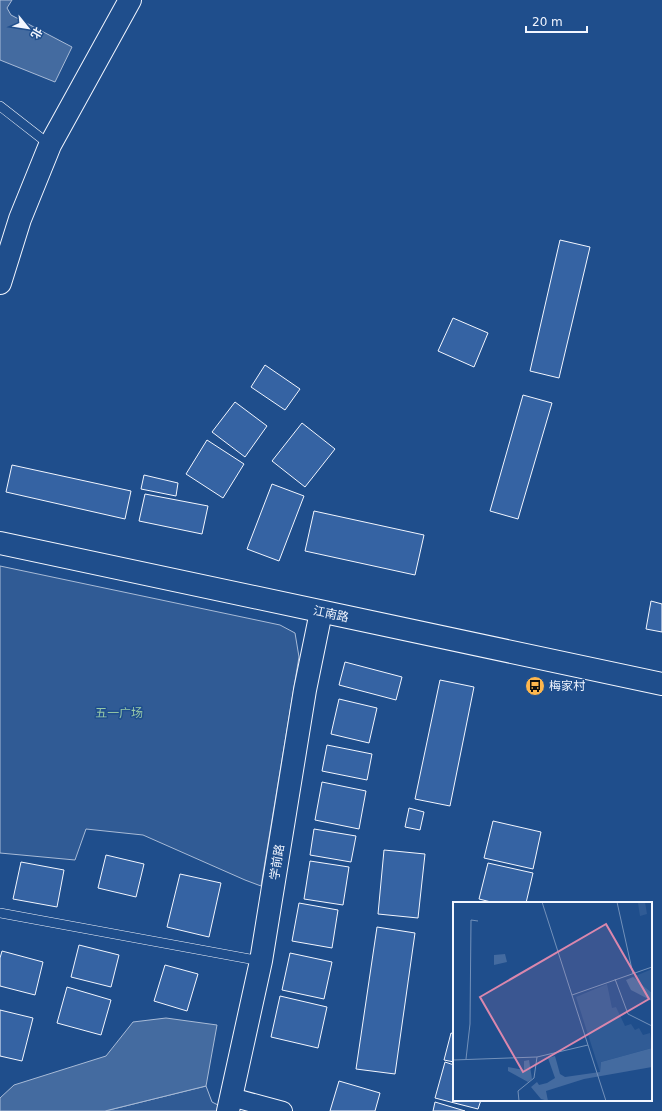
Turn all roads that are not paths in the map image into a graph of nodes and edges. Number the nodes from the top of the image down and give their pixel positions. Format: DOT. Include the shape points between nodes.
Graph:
graph roads {
  1 [pos="130,0"];
  2 [pos="0,106"];
  3 [pos="50,145"];
  4 [pos="0,283"];
  5 [pos="0,543"];
  6 [pos="321,612"];
  7 [pos="662,684"];
  8 [pos="0,912"];
  9 [pos="261,961"];
  10 [pos="229,1104"];
  11 [pos="283,1111"];
  1 -- 3 [label="street"];
  2 -- 3 [label="lane"];
  3 -- 4 [label="street" via="20,219"];
  5 -- 6 [label="street, 江南路"];
  6 -- 7 [label="street, 江南路"];
  6 -- 9 [label="street, 学前路" via="305,690"];
  8 -- 9 [label="lane"];
  9 -- 10 [label="street, 学前路"];
  10 -- 11 [label="street"];
}
